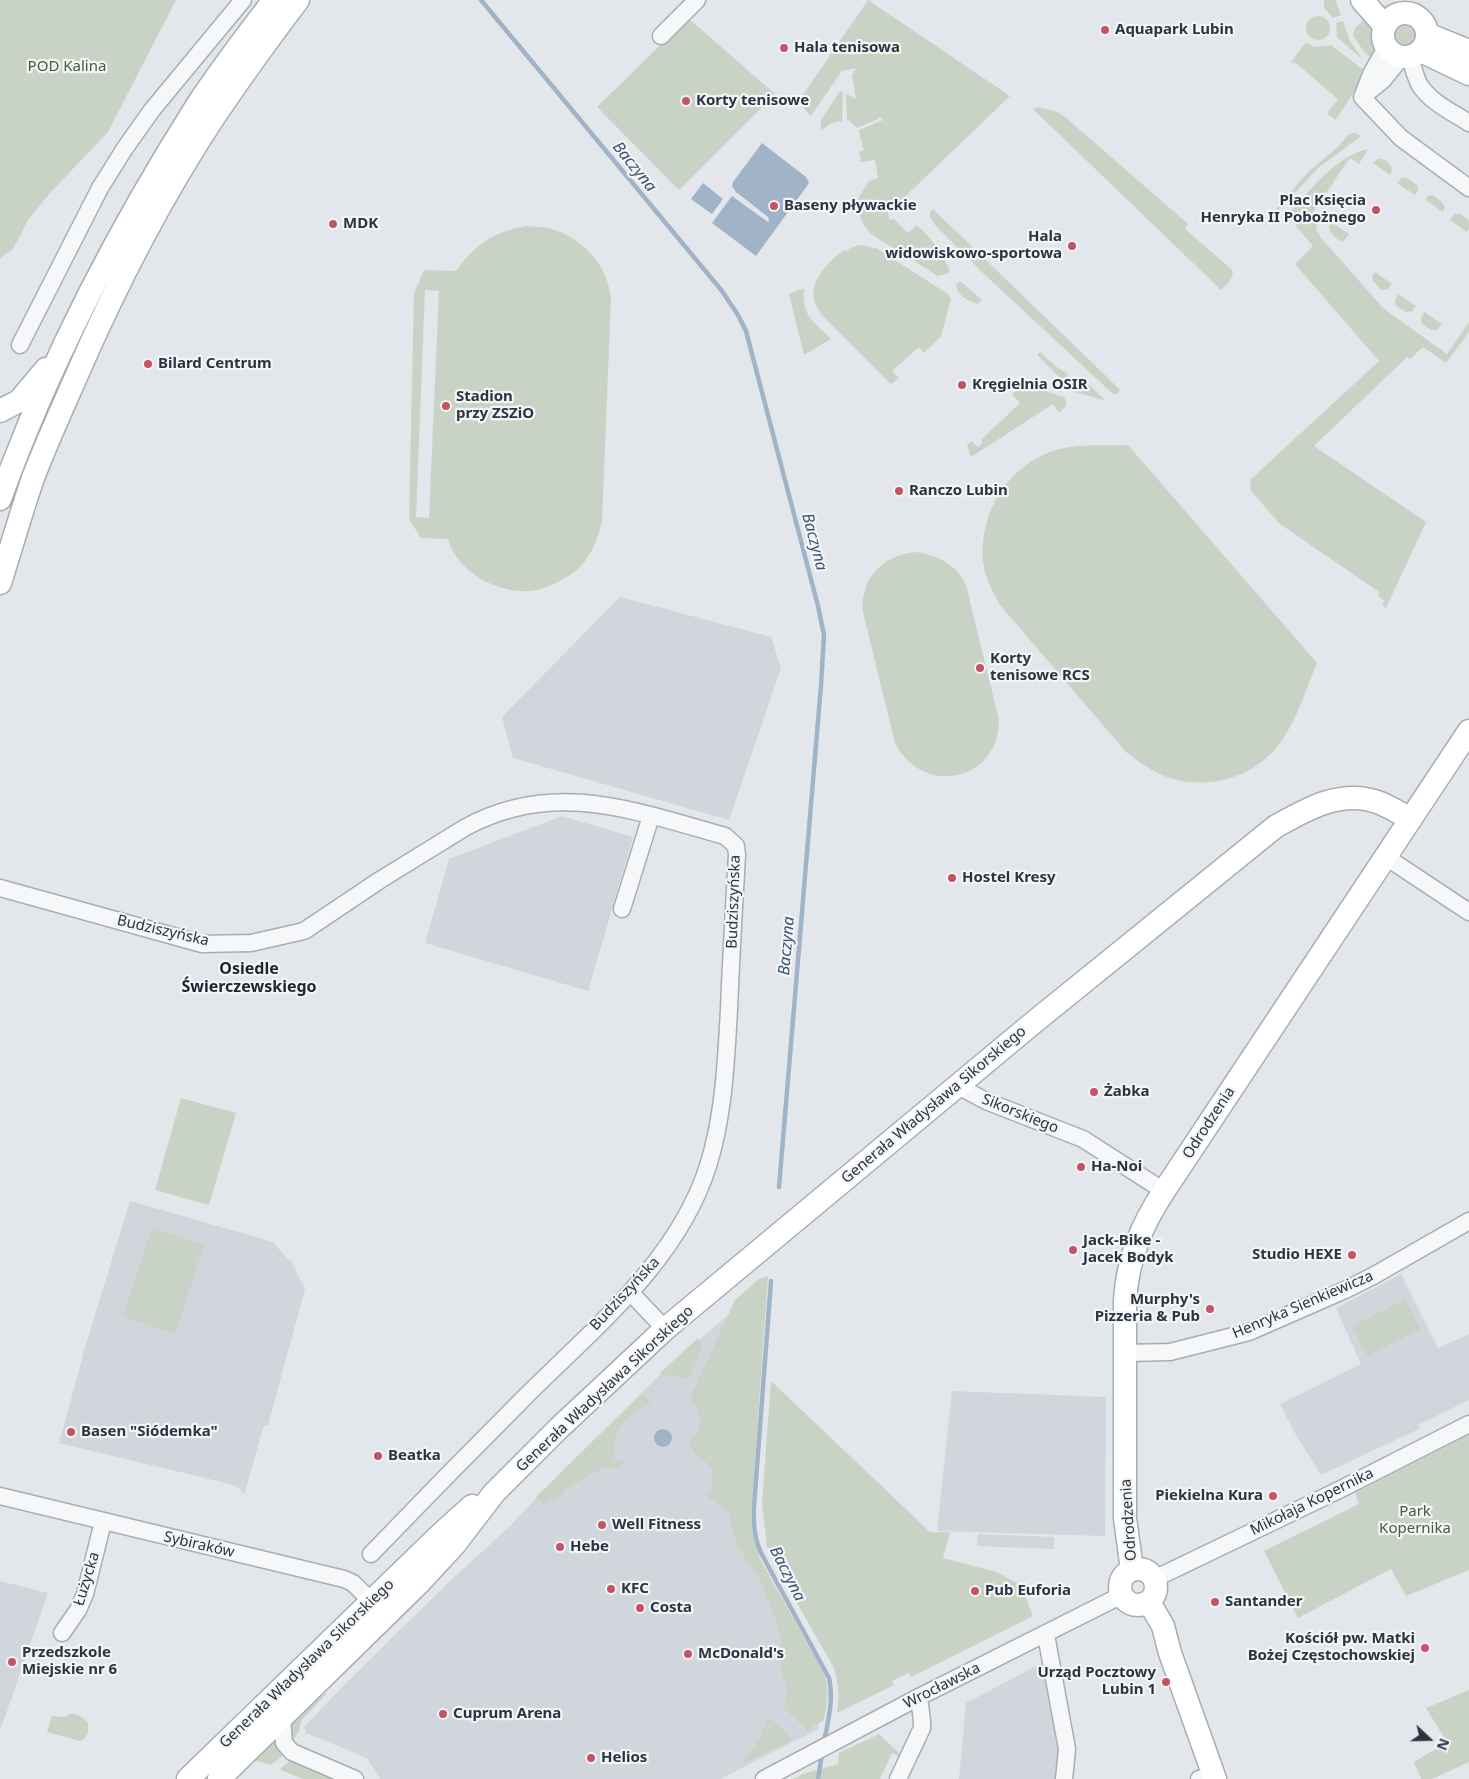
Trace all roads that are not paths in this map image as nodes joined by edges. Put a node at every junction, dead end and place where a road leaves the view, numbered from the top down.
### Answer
1 (243, 0) edge
2 (274, 0) edge
3 (298, 0) edge
4 (697, 0) edge
5 (1362, 0) edge
6 (1389, 13) edge
7 (661, 36) dead end
8 (1409, 50) junction
9 (1469, 51) edge
10 (1469, 74) edge
11 (1469, 123) edge
12 (1469, 188) edge
13 (67, 340) junction
14 (20, 345) dead end
15 (0, 411) edge
16 (6, 464) edge
17 (33, 479) junction
18 (0, 499) edge
19 (0, 583) edge
20 (1469, 731) edge
21 (651, 816) junction
22 (1410, 819) junction
23 (1386, 857) junction
24 (0, 888) edge
25 (622, 909) dead end
26 (1469, 912) edge
27 (958, 1086) junction
28 (1164, 1191) junction
29 (1469, 1221) edge
30 (630, 1293) junction
31 (665, 1329) junction
32 (1125, 1354) junction
33 (1469, 1424) edge
34 (0, 1496) edge
35 (104, 1522) junction
36 (371, 1554) dead end
37 (1132, 1570) junction
38 (1154, 1579) junction
39 (1122, 1596) junction
40 (1149, 1602) junction
41 (379, 1609) junction
42 (62, 1633) dead end
43 (1046, 1635) junction
44 (918, 1697) junction
45 (282, 1717) junction
46 (1209, 1777) edge
47 (188, 1779) edge
48 (219, 1779) edge
49 (355, 1779) edge
50 (764, 1779) edge
51 (898, 1779) edge
52 (1064, 1779) edge

1 - 14 street
2 - 13 street
3 - 17 street
4 - 7 street
5 - 6 street
6 - 8 street
6 - 8 street
8 - 9 street
8 - 10 street
8 - 11 street
8 - 12 street
13 - 15 street
13 - 16 street
16 - 17 street
16 - 18 street
17 - 19 street
20 - 22 street, Odrodzenia
21 - 24 street, Budziszyńska
21 - 25 street
21 - 30 street, Budziszyńska
22 - 23 street, Odrodzenia
22 - 27 street, Generała Władysława Sikorskiego
23 - 26 street
23 - 28 street, Odrodzenia
27 - 28 street, Sikorskiego
27 - 31 street, Generała Władysława Sikorskiego
28 - 32 street, Odrodzenia
29 - 32 street, Henryka Sienkiewicza
30 - 31 street
30 - 36 street, Budziszyńska
31 - 41 street, Generała Władysława Sikorskiego
32 - 37 street, Odrodzenia
33 - 38 street, Mikołaja Kopernika
34 - 35 street, Sybiraków
35 - 41 street, Sybiraków
35 - 42 street, Łużycka
37 - 38 street
37 - 39 street
38 - 40 street
39 - 40 street
39 - 43 street, Wrocławska
40 - 46 street
41 - 45 street, Generała Władysława Sikorskiego
41 - 47 street, Generała Władysława Sikorskiego
43 - 44 street, Wrocławska
43 - 52 street
44 - 50 street, Wrocławska
44 - 51 street
45 - 48 street, Generała Władysława Sikorskiego
45 - 49 street

